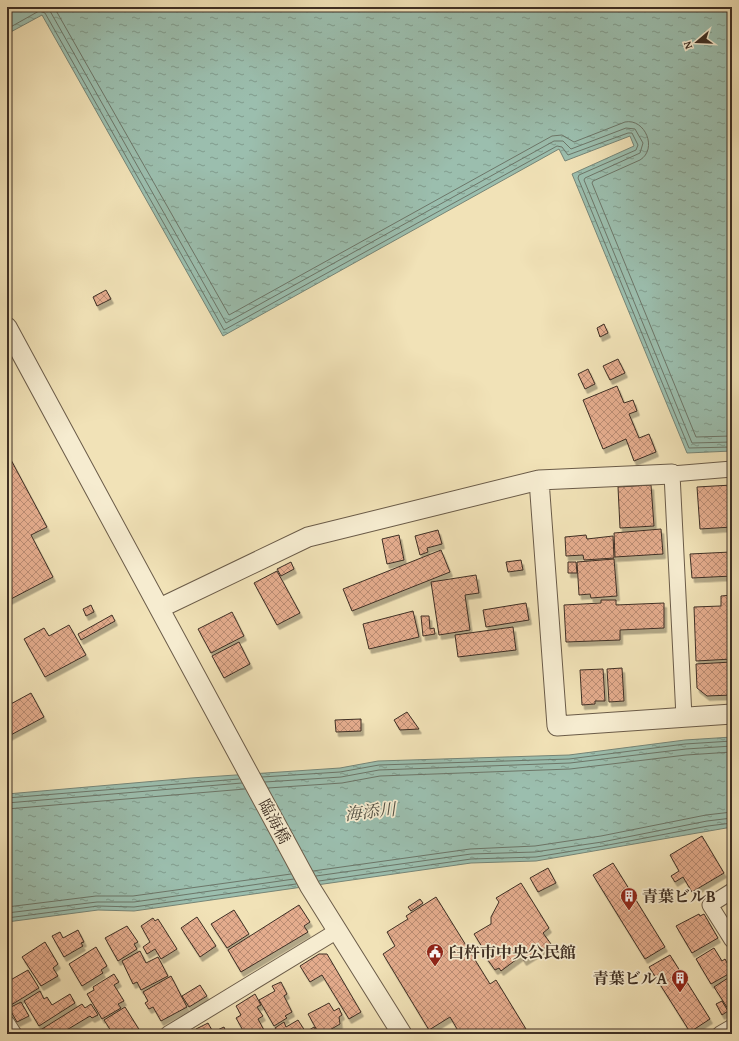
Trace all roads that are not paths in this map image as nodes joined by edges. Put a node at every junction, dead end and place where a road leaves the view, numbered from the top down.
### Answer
1 (7, 327) edge
2 (12, 350) edge
3 (732, 469) edge
4 (672, 474) junction
5 (539, 480) junction
6 (160, 608) junction
7 (732, 714) edge
8 (684, 717) junction
9 (732, 890) edge
10 (337, 930) junction
11 (732, 940) edge
12 (7, 1023) edge
13 (732, 1027) edge
14 (14, 1034) edge
15 (168, 1034) edge
16 (402, 1034) edge
17 (720, 1034) edge

1 - 2 street, 臨海橋
2 - 6 street, 臨海橋
3 - 4 street
4 - 5 street
4 - 8 street
5 - 6 street
5 - 8 street
6 - 10 street, 臨海橋
7 - 8 street
9 - 11 street
10 - 15 street
10 - 16 street, 臨海橋
12 - 14 street
13 - 17 street

